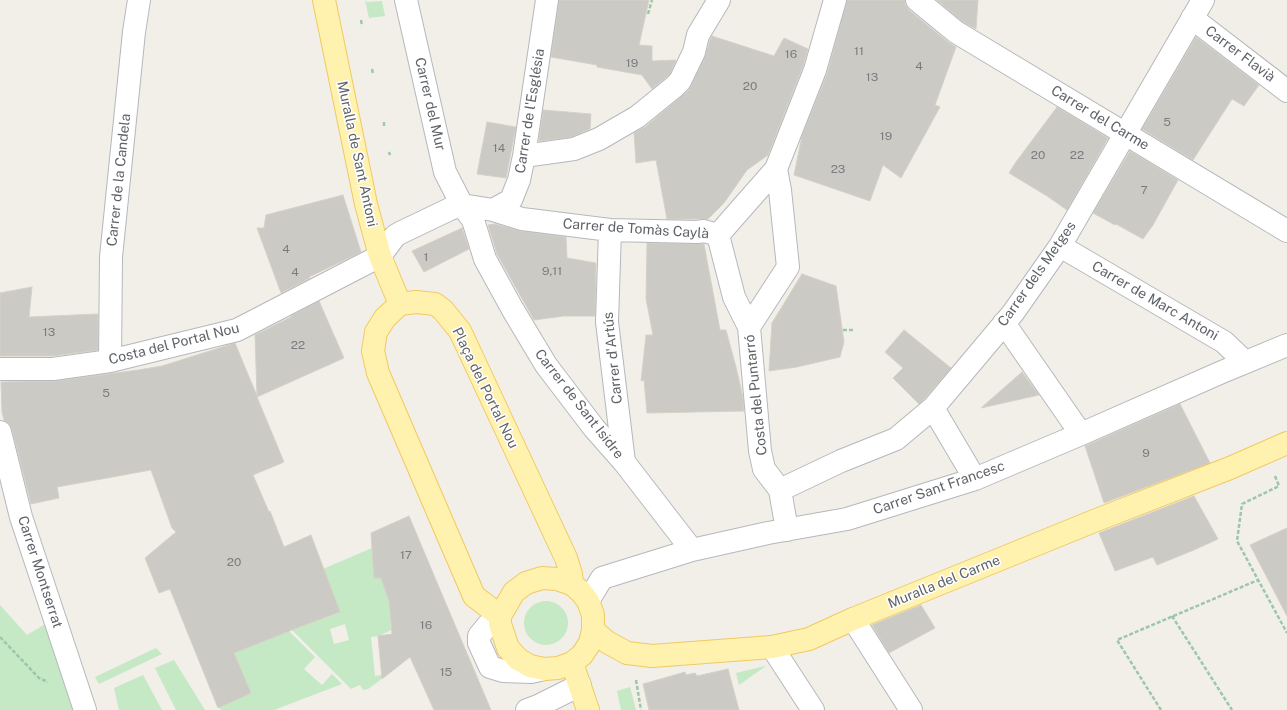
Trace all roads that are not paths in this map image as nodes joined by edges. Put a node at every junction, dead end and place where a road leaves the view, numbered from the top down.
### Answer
1 (139, 0) edge
2 (324, 0) edge
3 (406, 0) edge
4 (547, 0) edge
5 (719, 0) edge
6 (835, 0) edge
7 (917, 0) edge
8 (1198, 9) edge
9 (1287, 91) edge
10 (1126, 133) junction
11 (524, 156) junction
12 (776, 169) junction
13 (462, 206) junction
14 (493, 210) junction
15 (610, 230) junction
16 (1287, 231) edge
17 (718, 235) junction
18 (1060, 246) junction
19 (380, 256) junction
20 (400, 304) junction
21 (1004, 323) junction
22 (749, 327) junction
23 (1287, 345) edge
24 (110, 361) junction
25 (1245, 362) junction
26 (0, 369) edge
27 (933, 408) junction
28 (0, 432) edge
29 (1081, 434) junction
30 (1287, 443) edge
31 (624, 462) junction
32 (975, 479) junction
33 (780, 490) junction
34 (787, 530) junction
35 (692, 550) junction
36 (572, 584) junction
37 (474, 596) junction
38 (588, 601) junction
39 (500, 616) junction
40 (857, 625) junction
41 (593, 630) junction
42 (479, 636) junction
43 (772, 647) junction
44 (572, 663) junction
45 (544, 669) junction
46 (580, 685) junction
47 (85, 710) edge
48 (527, 710) edge
49 (588, 710) edge
50 (813, 710) edge
51 (911, 710) edge

1 - 24 street, Carrer de la Candela
2 - 19 main road, Muralla de Sant Antoni
3 - 13 street, Carrer del Mur
4 - 11 street, Carrer de l'Església
5 - 11 street
6 - 12 street
7 - 10 street, Carrer del Carme
8 - 9 street, Carrer Flavià
8 - 10 street, Carrer dels Metges
10 - 16 street, Carrer del Carme
10 - 18 street, Carrer dels Metges
11 - 14 street, Carrer de l'Església
12 - 17 street
12 - 22 street
13 - 14 street, Carrer de Tomàs Caylà
13 - 19 street, Carrer de Tomàs Caylà
13 - 31 street, Carrer de Sant Isidre
14 - 15 street, Carrer de Tomàs Caylà
15 - 17 street, Carrer de Tomàs Caylà
15 - 31 street, Carrer d'Artús
17 - 22 street
18 - 21 street, Carrer dels Metges
18 - 25 street, Carrer de Marc Antoni
19 - 20 main road, Muralla de Sant Antoni
19 - 24 street, Costa del Portal Nou
20 - 36 main road, Plaça del Portal Nou
20 - 37 main road
21 - 27 street, Carrer dels Metges
21 - 29 street
22 - 33 street, Costa del Puntarró
23 - 25 street, Carrer Sant Francesc
24 - 26 street, Costa del Portal Nou
25 - 29 street, Carrer Sant Francesc
27 - 32 street
27 - 33 street, Carrer dels Metges
28 - 47 street, Carrer Montserrat
29 - 32 street, Carrer Sant Francesc
30 - 40 main road, Muralla del Carme
31 - 35 street, Carrer de Sant Isidre
32 - 34 street, Carrer Sant Francesc
33 - 34 street, Costa del Puntarró
34 - 35 street, Carrer Sant Francesc
35 - 38 street, Carrer Sant Francesc
36 - 38 main road
36 - 39 main road
37 - 39 main road
37 - 42 street
38 - 41 main road
39 - 42 street
39 - 45 main road
40 - 43 main road, Muralla del Carme
40 - 51 street
41 - 43 main road, Muralla del Carme
41 - 44 main road
42 - 45 street
43 - 50 street
44 - 45 main road
44 - 46 main road
46 - 48 street
46 - 49 main road

